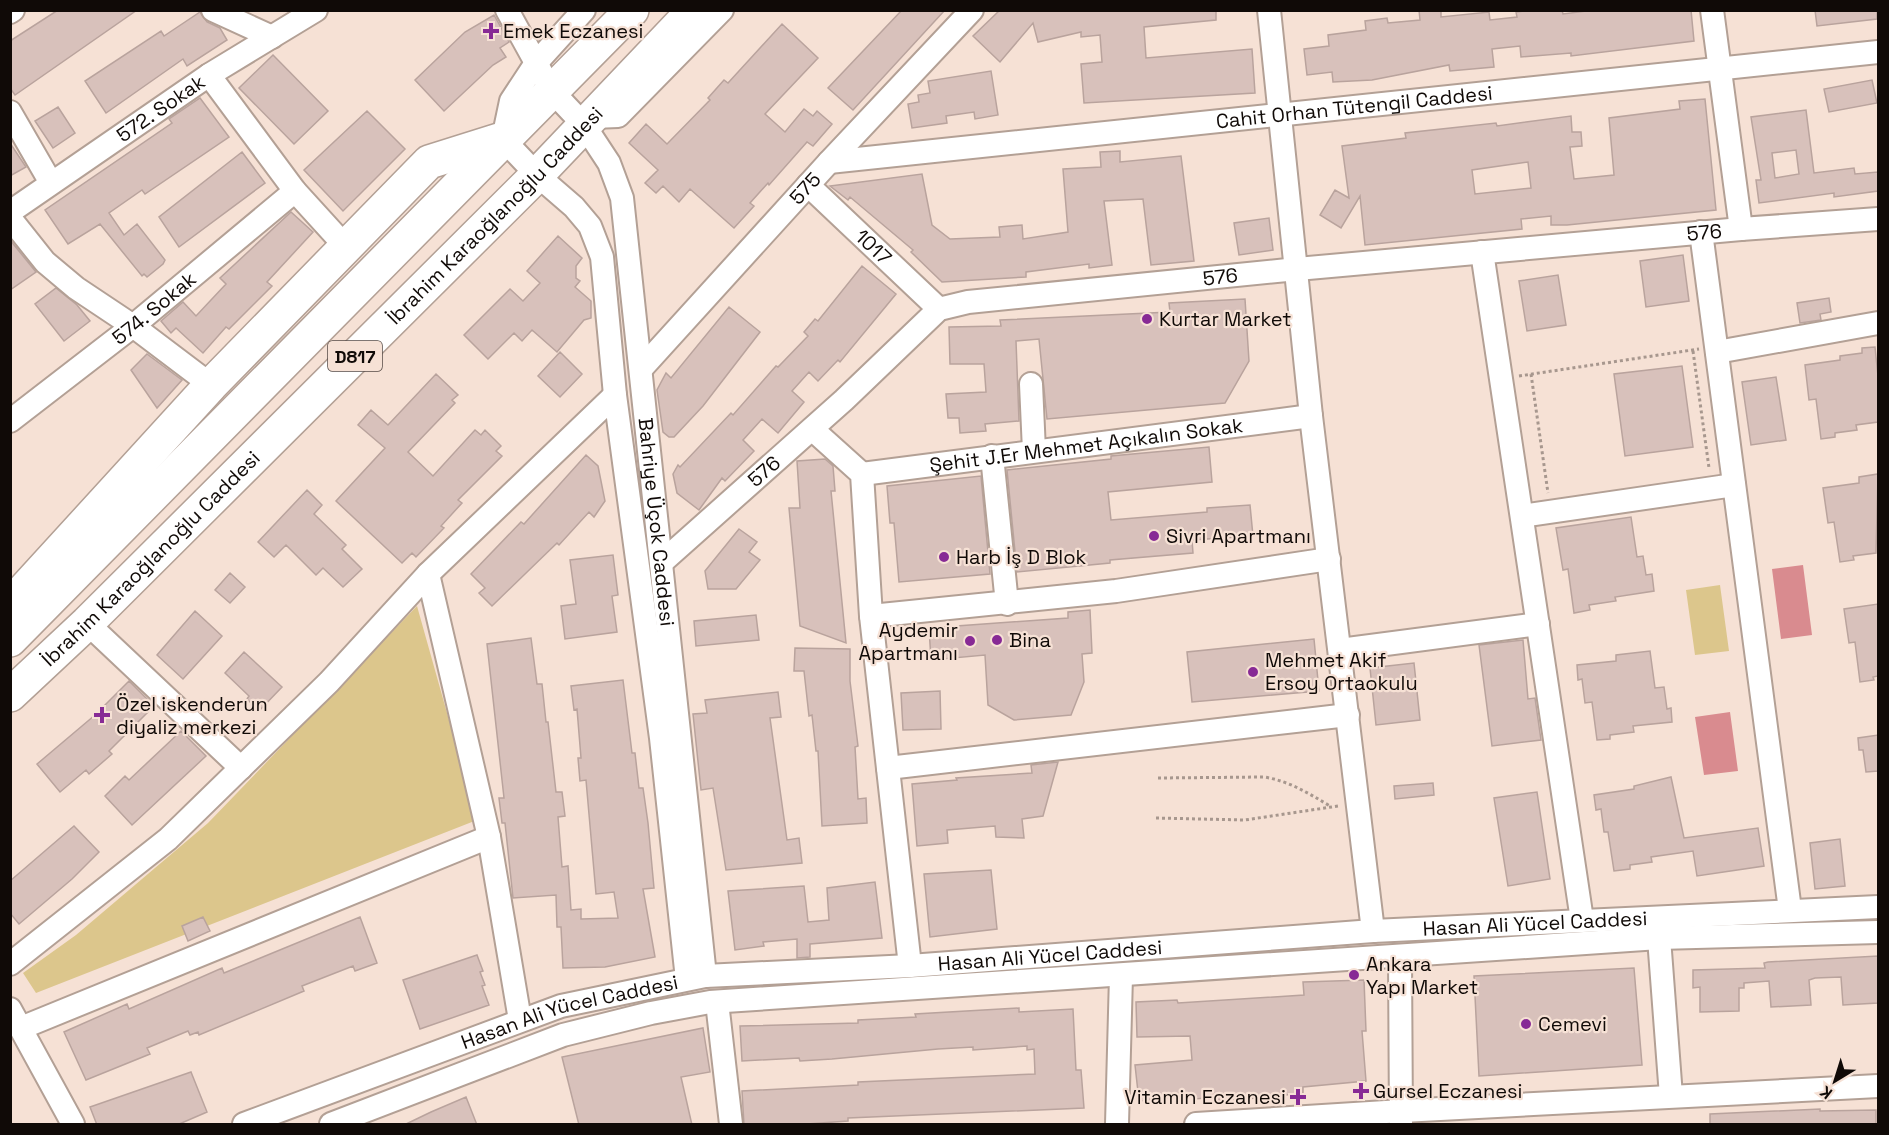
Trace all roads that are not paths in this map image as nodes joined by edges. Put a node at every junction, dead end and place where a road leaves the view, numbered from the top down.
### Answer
1 (213, 10) edge
2 (316, 10) edge
3 (507, 10) edge
4 (584, 10) edge
5 (632, 10) edge
6 (694, 10) edge
7 (722, 10) edge
8 (972, 10) edge
9 (1269, 10) edge
10 (1712, 10) edge
11 (272, 37) junction
12 (1878, 52) edge
13 (1721, 67) junction
14 (210, 75) junction
15 (544, 76) junction
16 (10, 112) edge
17 (1281, 116) junction
18 (588, 121) junction
19 (503, 139) junction
20 (829, 162) junction
21 (537, 175) junction
22 (51, 183) junction
23 (808, 185) junction
24 (295, 191) junction
25 (10, 212) edge
26 (10, 218) edge
27 (1878, 219) edge
28 (1742, 229) junction
29 (1701, 232) junction
30 (346, 247) junction
31 (1482, 252) junction
32 (1297, 269) junction
33 (939, 309) junction
34 (1878, 323) edge
35 (132, 326) junction
36 (1716, 349) junction
37 (641, 369) junction
38 (1030, 384) dead end
39 (211, 385) junction
40 (615, 395) junction
41 (1311, 416) junction
42 (10, 421) edge
43 (812, 429) junction
44 (1034, 451) junction
45 (992, 456) junction
46 (862, 474) junction
47 (1734, 484) junction
48 (1522, 516) junction
49 (1329, 559) junction
50 (661, 563) junction
51 (428, 573) junction
52 (10, 604) edge
53 (1007, 604) junction
54 (871, 616) junction
55 (87, 623) junction
56 (1538, 624) junction
57 (10, 640) edge
58 (1340, 650) junction
59 (10, 695) edge
60 (1347, 715) junction
61 (241, 768) junction
62 (888, 768) junction
63 (489, 837) junction
64 (1878, 907) edge
65 (1790, 910) junction
66 (1582, 920) junction
67 (1373, 931) junction
68 (1878, 932) edge
69 (1659, 938) junction
70 (1400, 957) junction
71 (10, 964) edge
72 (910, 966) junction
73 (1121, 976) junction
74 (696, 978) junction
75 (717, 1002) junction
76 (16, 1019) edge
77 (519, 1020) junction
78 (1878, 1086) edge
79 (1671, 1096) junction
80 (1402, 1118) edge
81 (1235, 1124) edge
82 (73, 1125) edge
83 (244, 1125) edge
84 (332, 1125) edge
85 (731, 1125) edge
86 (1117, 1125) edge
87 (1196, 1125) edge

1 - 11 street
2 - 11 street, 572. Sokak
3 - 15 street, Bahriye Üçok Caddesi
4 - 15 street
5 - 15 highway, İbrahim Karaoğlanoğlu Caddesi / D817
6 - 18 highway, İbrahim Karaoğlanoğlu Caddesi / D817
7 - 18 street
8 - 20 street, 575
9 - 17 street
10 - 13 street
11 - 14 street, 572. Sokak
12 - 13 street, Cahit Orhan Tütengil Caddesi
13 - 17 street, Cahit Orhan Tütengil Caddesi
13 - 28 street
14 - 22 street, 572. Sokak
14 - 24 street
15 - 18 street, Bahriye Üçok Caddesi
15 - 19 highway, İbrahim Karaoğlanoğlu Caddesi / D817
16 - 22 street
17 - 20 street, Cahit Orhan Tütengil Caddesi
17 - 32 street
18 - 21 highway, İbrahim Karaoğlanoğlu Caddesi / D817
18 - 37 street, Bahriye Üçok Caddesi
19 - 21 street, Bahriye Üçok Caddesi
19 - 30 highway
19 - 57 highway, İbrahim Karaoğlanoğlu Caddesi / D817
20 - 23 street, 575
21 - 40 street, Bahriye Üçok Caddesi
21 - 55 highway, İbrahim Karaoğlanoğlu Caddesi / D817
22 - 25 street, 572. Sokak
23 - 33 street, 1017
23 - 37 street, 575
24 - 30 street
24 - 35 street, 574. Sokak
26 - 35 street
27 - 28 street, 576
28 - 29 street, 576
29 - 31 street, 576
29 - 36 street
30 - 39 highway
31 - 32 street, 576
31 - 48 street
32 - 33 street, 576
32 - 41 street
33 - 43 street, 576
34 - 36 street
35 - 39 street
35 - 42 street, 574. Sokak
36 - 47 street
37 - 50 street, Bahriye Üçok Caddesi
38 - 44 street
39 - 52 highway
40 - 51 street
40 - 74 street, Bahriye Üçok Caddesi
41 - 44 street, Şehit J.Er Mehmet Açıkalın Sokak
41 - 49 street
43 - 46 street
43 - 50 street, 576
44 - 45 street, Şehit J.Er Mehmet Açıkalın Sokak
45 - 46 street, Şehit J.Er Mehmet Açıkalın Sokak
45 - 53 street
46 - 54 street
47 - 48 street
47 - 65 street
48 - 56 street
49 - 53 street
49 - 58 street
50 - 74 street, Bahriye Üçok Caddesi
51 - 61 street
51 - 63 street
53 - 54 street
54 - 62 street
55 - 59 highway, İbrahim Karaoğlanoğlu Caddesi / D817
55 - 61 street
56 - 58 street
56 - 66 street
58 - 60 street
60 - 62 street
60 - 67 street
61 - 71 street
62 - 72 street
63 - 76 street
63 - 77 street
64 - 65 street, Hasan Ali Yücel Caddesi
65 - 66 street, Hasan Ali Yücel Caddesi
66 - 67 street, Hasan Ali Yücel Caddesi
67 - 72 street, Hasan Ali Yücel Caddesi
68 - 69 street
69 - 70 street
69 - 79 street
70 - 73 street
70 - 80 street
72 - 74 street, Hasan Ali Yücel Caddesi
73 - 75 street
73 - 86 street
74 - 77 street, Hasan Ali Yücel Caddesi
75 - 84 street
75 - 85 street
76 - 82 street
77 - 83 street, Hasan Ali Yücel Caddesi
78 - 79 street
79 - 80 street
80 - 81 street
81 - 87 street

